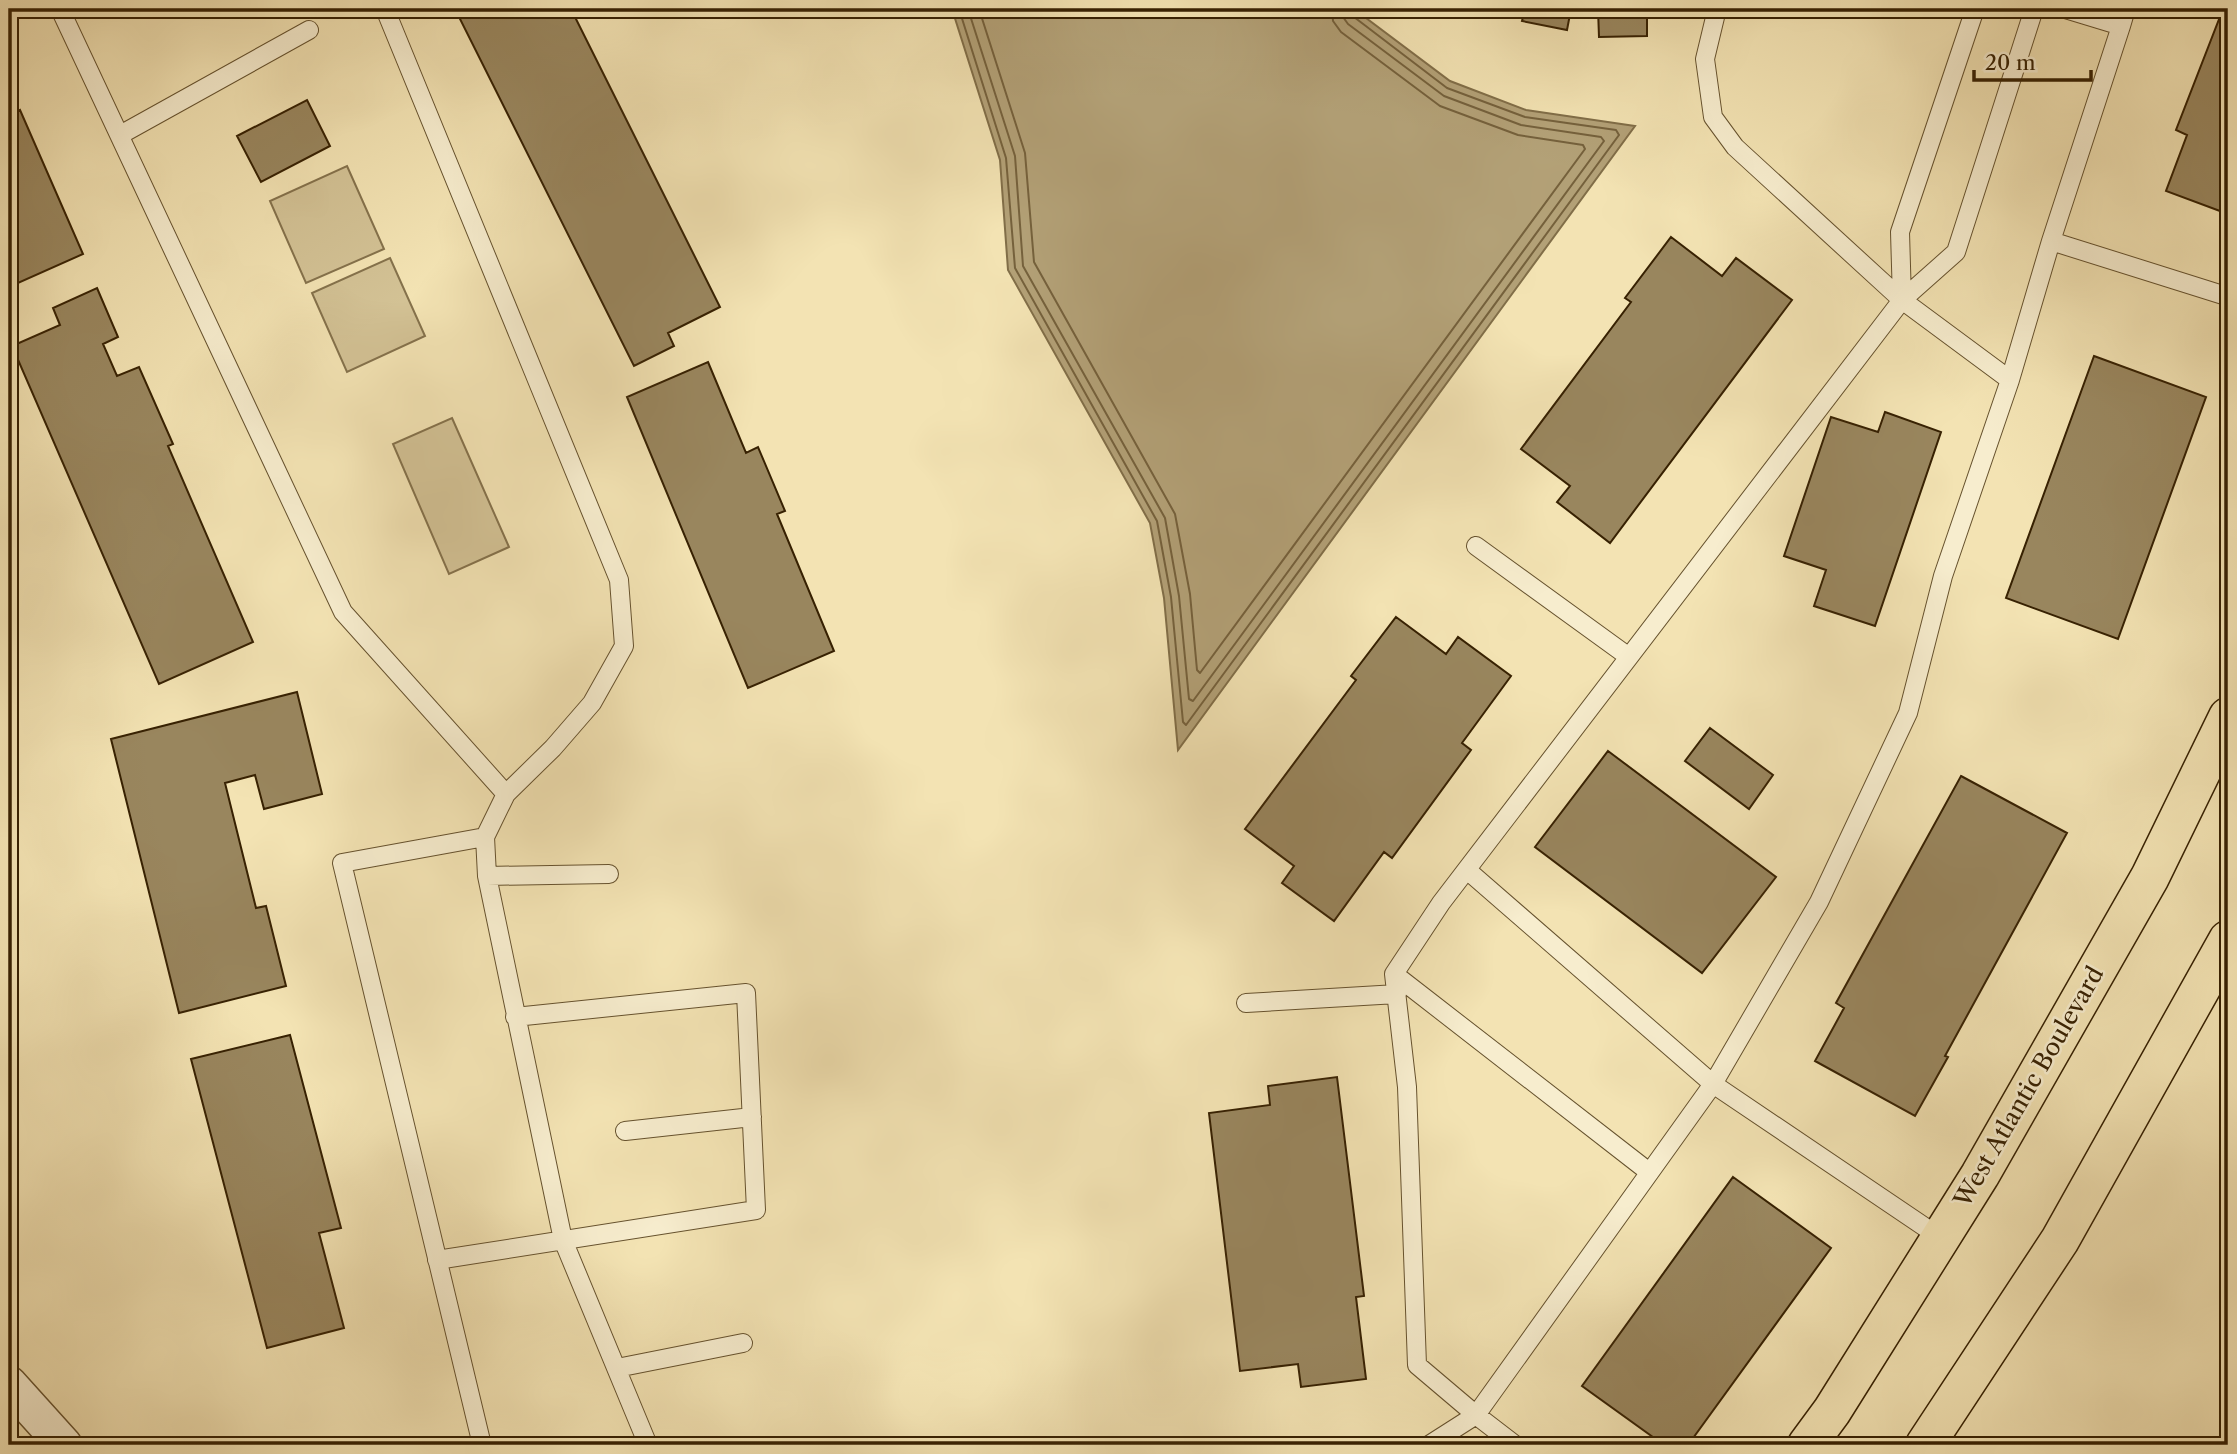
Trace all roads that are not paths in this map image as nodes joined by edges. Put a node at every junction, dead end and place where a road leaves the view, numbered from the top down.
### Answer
1 (60, 9) edge
2 (385, 9) edge
3 (1717, 9) edge
4 (1975, 9) edge
5 (2034, 9) edge
6 (2065, 9) edge
7 (2124, 17) edge
8 (309, 30) dead end
9 (120, 135) junction
10 (2051, 241) junction
11 (2226, 296) dead end
12 (1902, 300) junction
13 (2010, 380) junction
14 (1476, 546) dead end
15 (1629, 657) junction
16 (2228, 717) edge
17 (506, 794) junction
18 (485, 837) junction
19 (1467, 870) junction
20 (609, 874) dead end
21 (487, 876) junction
22 (2228, 940) edge
23 (1394, 974) junction
24 (1397, 994) junction
25 (1246, 1003) dead end
26 (515, 1017) junction
27 (1713, 1084) junction
28 (752, 1117) junction
29 (625, 1131) dead end
30 (1649, 1172) junction
31 (1941, 1238) junction
32 (563, 1240) junction
33 (438, 1260) junction
34 (743, 1343) dead end
35 (617, 1368) junction
36 (9, 1384) edge
37 (1476, 1415) junction
38 (64, 1445) edge
39 (482, 1445) edge
40 (648, 1445) edge
41 (1429, 1445) edge
42 (1515, 1445) edge
43 (1807, 1445) edge
44 (1925, 1445) edge

1 - 9 lane
2 - 17 lane
3 - 12 lane
4 - 12 lane
5 - 12 lane
6 - 7 lane
7 - 10 lane
8 - 9 lane
9 - 17 lane
10 - 11 lane
10 - 13 lane
12 - 13 lane
12 - 15 lane
13 - 27 lane
14 - 15 lane
15 - 19 lane
16 - 31 main road, West Atlantic Boulevard
17 - 18 lane
18 - 21 lane
18 - 33 lane
19 - 23 lane
19 - 27 lane
20 - 21 lane
21 - 26 lane
22 - 44 main road
23 - 24 lane
23 - 30 lane
24 - 25 lane
24 - 37 lane
26 - 28 lane
26 - 32 lane
27 - 30 lane
27 - 31 lane
28 - 29 lane
28 - 32 lane
30 - 37 lane
31 - 43 main road, West Atlantic Boulevard
32 - 33 lane
32 - 35 lane
33 - 39 lane
34 - 35 lane
35 - 40 lane
36 - 38 street
37 - 41 lane
37 - 42 lane

